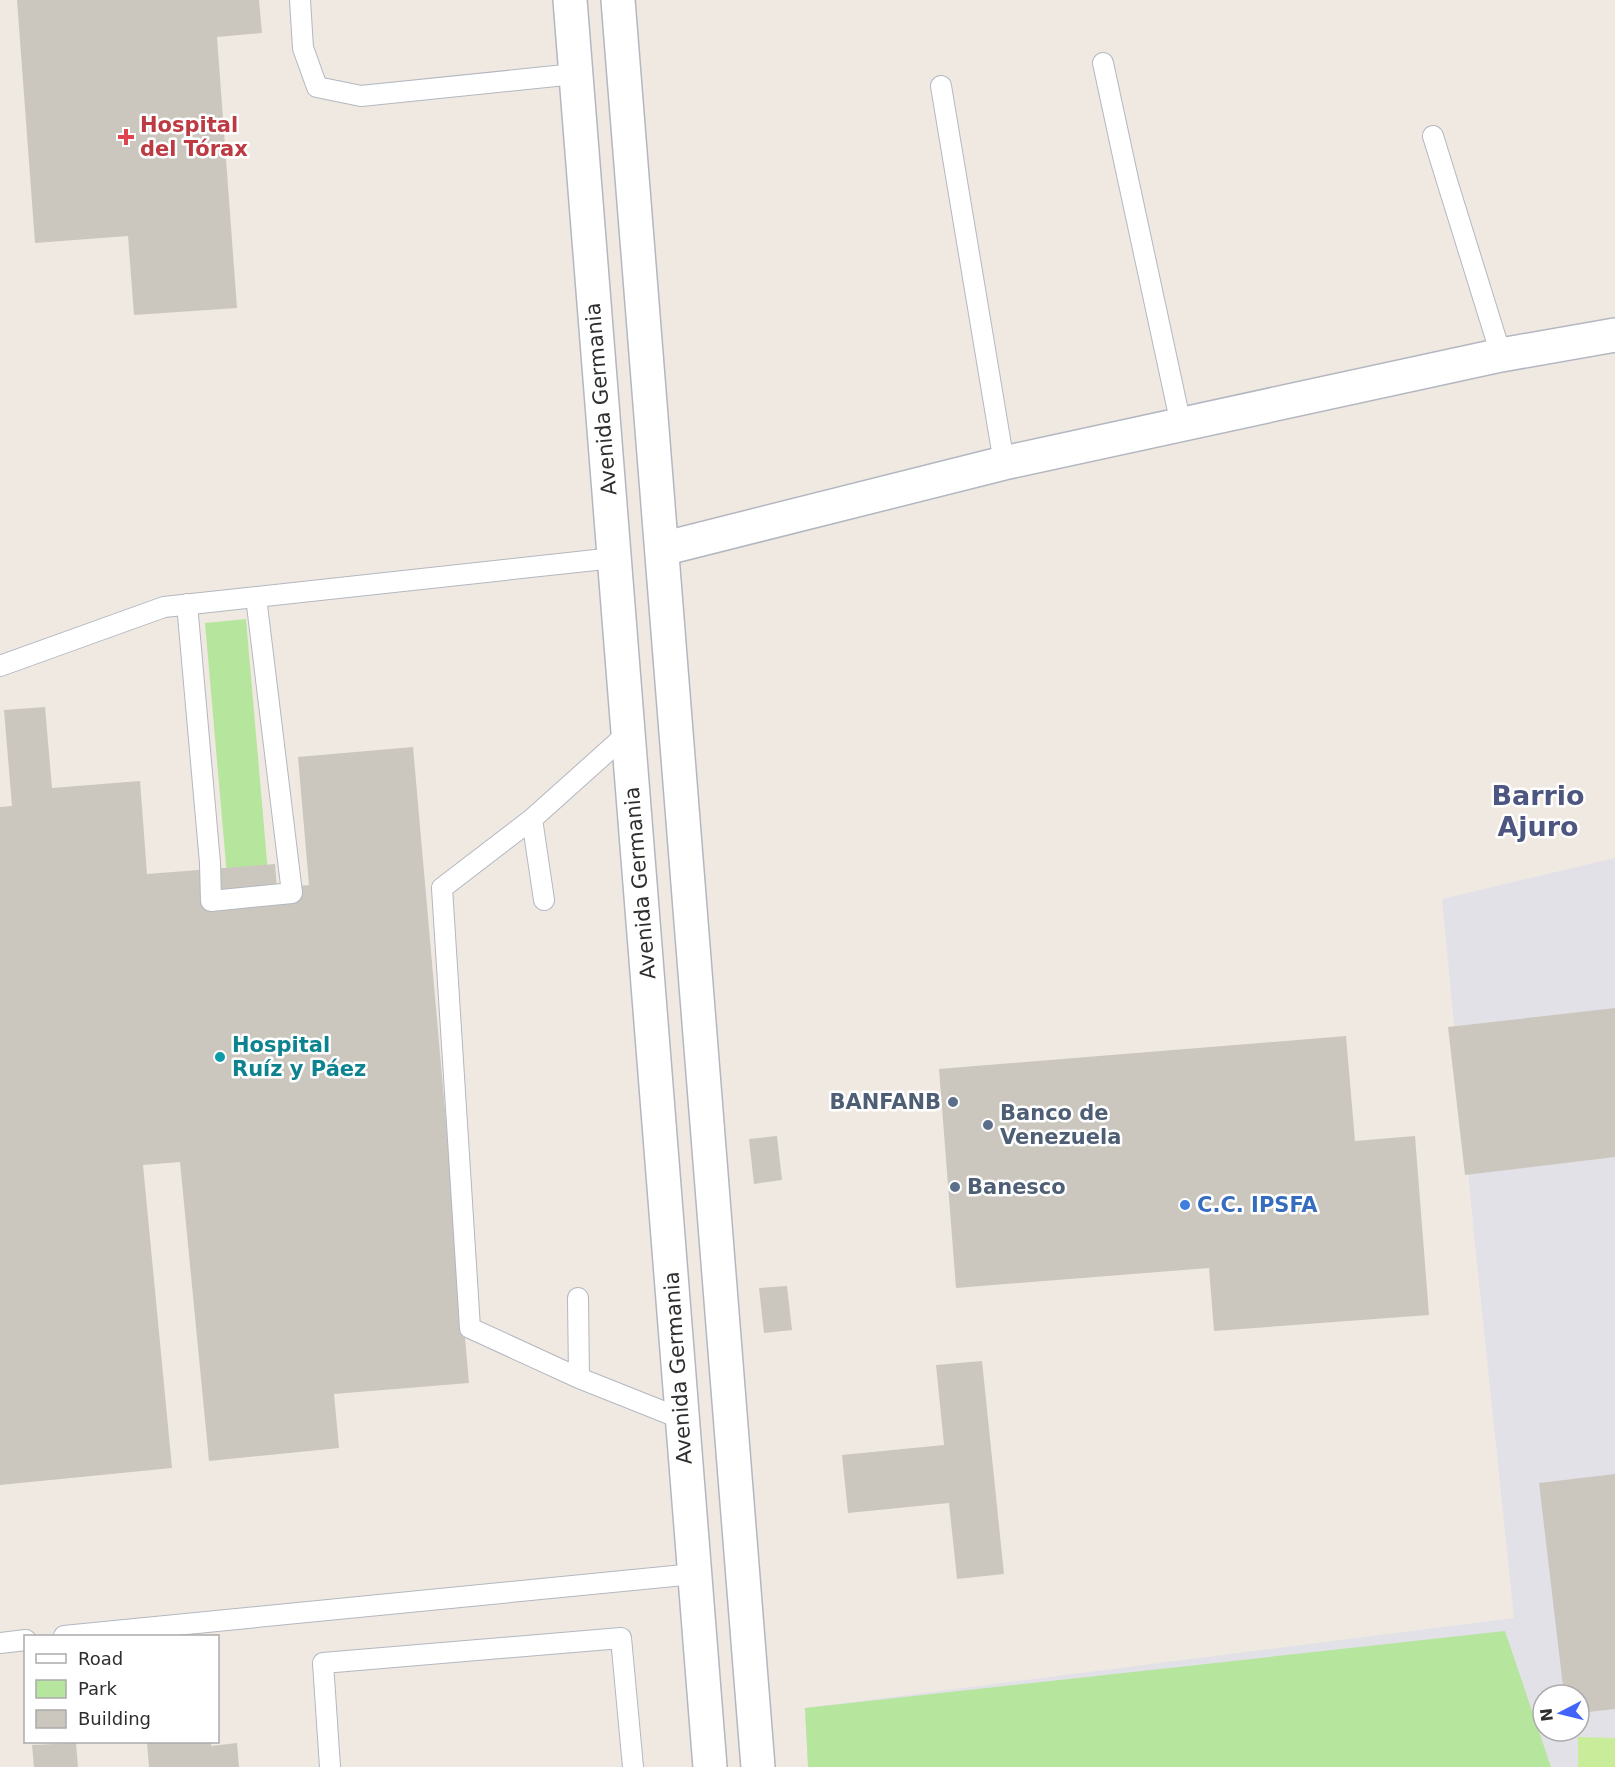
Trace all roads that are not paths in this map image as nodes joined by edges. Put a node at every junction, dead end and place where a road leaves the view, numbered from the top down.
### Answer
1 (300, 0) edge
2 (570, 0) edge
3 (618, 0) edge
4 (1103, 63) dead end
5 (575, 74) junction
6 (941, 86) dead end
7 (1433, 136) dead end
8 (1615, 335) edge
9 (1502, 355) junction
10 (1181, 424) junction
11 (1004, 463) junction
12 (662, 549) junction
13 (614, 558) junction
14 (256, 597) junction
15 (187, 604) junction
16 (0, 666) edge
17 (628, 733) junction
18 (532, 819) junction
19 (544, 900) dead end
20 (579, 1298) dead end
21 (579, 1378) junction
22 (682, 1419) junction
23 (694, 1574) junction
24 (74, 1635) edge
25 (24, 1640) edge
26 (0, 1643) edge
27 (330, 1767) edge
28 (633, 1767) edge
29 (710, 1767) edge
30 (758, 1767) edge

1 - 5 lane
2 - 5 street, Avenida Germania
3 - 12 street
4 - 10 lane
5 - 13 street, Avenida Germania
6 - 11 lane
7 - 9 lane
8 - 9 street
9 - 10 street
10 - 11 street
11 - 12 street
12 - 30 street
13 - 14 lane
13 - 17 street, Avenida Germania
14 - 15 lane
14 - 15 lane
15 - 16 lane
17 - 18 lane
17 - 22 street, Avenida Germania
18 - 19 lane
18 - 21 lane
20 - 21 lane
21 - 22 lane
22 - 23 street, Avenida Germania
23 - 24 lane
23 - 29 street, Avenida Germania
25 - 26 lane
27 - 28 lane

